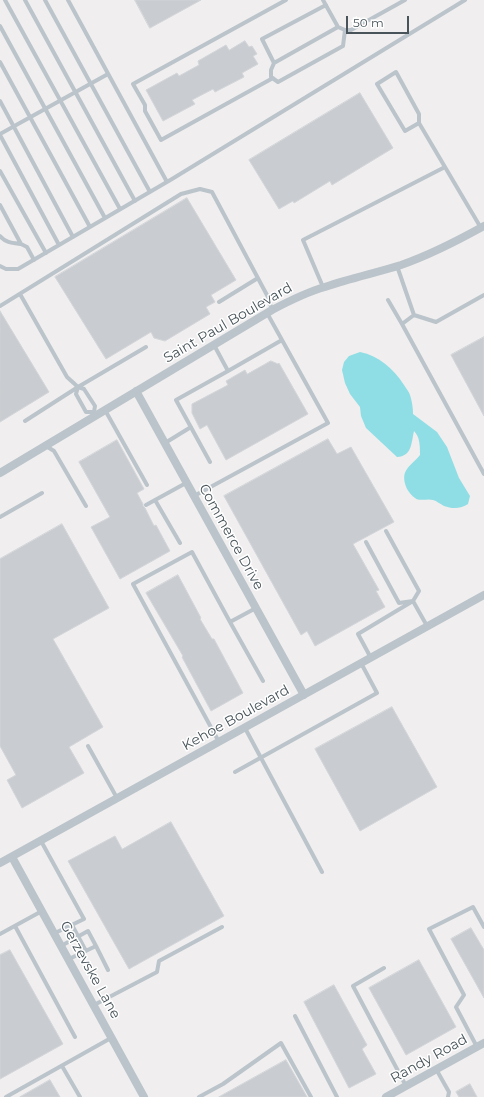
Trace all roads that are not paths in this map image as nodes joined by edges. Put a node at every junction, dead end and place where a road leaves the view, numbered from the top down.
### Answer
1 (5, 0) edge
2 (25, 0) edge
3 (45, 0) edge
4 (68, 0) edge
5 (286, 0) edge
6 (323, 0) edge
7 (405, 0) edge
8 (465, 0) edge
9 (460, 1) edge
10 (326, 5) junction
11 (0, 26) edge
12 (338, 27) junction
13 (345, 30) junction
14 (0, 62) edge
15 (274, 62) junction
16 (108, 74) junction
17 (273, 78) junction
18 (91, 83) junction
19 (75, 92) junction
20 (60, 100) junction
21 (0, 101) edge
22 (46, 108) junction
23 (30, 117) junction
24 (419, 123) junction
25 (13, 126) junction
26 (0, 134) edge
27 (445, 167) junction
28 (0, 171) edge
29 (167, 182) junction
30 (150, 192) junction
31 (135, 201) junction
32 (0, 206) edge
33 (120, 209) junction
34 (105, 218) junction
35 (90, 227) junction
36 (482, 227) edge
37 (0, 236) edge
38 (73, 237) junction
39 (21, 244) junction
40 (59, 245) junction
41 (46, 253) junction
42 (34, 260) junction
43 (0, 266) edge
44 (397, 266) junction
45 (258, 278) junction
46 (323, 287) junction
47 (20, 294) junction
48 (484, 295) edge
49 (388, 300) dead end
50 (219, 302) dead end
51 (0, 306) edge
52 (270, 311) junction
53 (414, 315) junction
54 (402, 324) junction
55 (282, 340) junction
56 (214, 344) junction
57 (146, 347) dead end
58 (228, 371) junction
59 (78, 387) junction
60 (136, 392) junction
61 (104, 410) junction
62 (95, 413) junction
63 (25, 421) dead end
64 (191, 427) junction
65 (164, 443) junction
66 (46, 446) junction
67 (210, 462) dead end
68 (0, 474) edge
69 (484, 474) edge
70 (186, 483) junction
71 (147, 485) dead end
72 (42, 493) dead end
73 (194, 496) junction
74 (155, 500) junction
75 (146, 505) dead end
76 (86, 506) dead end
77 (0, 517) edge
78 (386, 531) dead end
79 (366, 542) dead end
80 (180, 543) dead end
81 (484, 595) edge
82 (413, 600) junction
83 (256, 608) junction
84 (230, 622) junction
85 (427, 626) junction
86 (371, 658) junction
87 (361, 663) junction
88 (263, 681) dead end
89 (304, 694) junction
90 (245, 728) junction
91 (219, 742) junction
92 (88, 746) dead end
93 (261, 758) junction
94 (235, 772) dead end
95 (118, 798) junction
96 (41, 841) junction
97 (12, 857) junction
98 (0, 863) edge
99 (322, 872) dead end
100 (42, 911) junction
101 (72, 925) junction
102 (15, 926) junction
103 (222, 927) dead end
104 (484, 927) edge
105 (55, 933) junction
106 (0, 934) edge
107 (78, 936) junction
108 (61, 946) junction
109 (96, 946) junction
110 (86, 951) junction
111 (69, 960) junction
112 (384, 968) dead end
113 (108, 970) dead end
114 (94, 1006) junction
115 (296, 1016) dead end
116 (75, 1037) dead end
117 (112, 1038) junction
118 (481, 1045) edge
119 (62, 1066) junction
120 (436, 1069) junction
121 (406, 1086) junction
122 (6, 1097) edge
123 (80, 1097) edge
124 (144, 1097) edge
125 (199, 1097) edge
126 (311, 1097) edge
127 (337, 1097) edge
128 (386, 1097) edge
129 (448, 1097) edge

1 - 20 lane
2 - 19 lane
3 - 18 lane
4 - 16 lane
5 - 17 lane
6 - 10 lane
7 - 13 lane
8 - 9 lane
9 - 29 lane
10 - 12 lane
10 - 15 lane
11 - 22 lane
12 - 13 lane
12 - 15 lane
13 - 17 lane
14 - 23 lane
15 - 17 lane
16 - 18 lane
16 - 29 lane
18 - 19 lane
18 - 30 lane
19 - 20 lane
19 - 31 lane
20 - 22 lane
20 - 33 lane
21 - 25 lane
22 - 23 lane
22 - 34 lane
23 - 25 lane
23 - 35 lane
24 - 24 lane
24 - 27 lane
25 - 26 lane
25 - 38 lane
26 - 40 lane
27 - 36 lane
27 - 46 lane
28 - 41 lane
29 - 30 lane
30 - 31 lane
31 - 33 lane
32 - 39 lane
33 - 34 lane
34 - 35 lane
35 - 38 lane
36 - 44 street, Saint Paul Boulevard
37 - 39 lane
38 - 40 lane
39 - 42 lane
40 - 41 lane
41 - 42 lane
42 - 43 lane
44 - 46 street, Saint Paul Boulevard
44 - 53 lane
45 - 47 lane
45 - 50 lane
45 - 52 lane
46 - 52 street, Saint Paul Boulevard
47 - 51 lane
47 - 59 lane
48 - 53 lane
49 - 54 lane
52 - 55 lane
52 - 56 street, Saint Paul Boulevard
53 - 54 lane
54 - 69 lane
55 - 58 lane
55 - 73 lane
56 - 58 lane
56 - 60 street, Saint Paul Boulevard
57 - 59 lane
58 - 64 lane
59 - 62 lane
59 - 62 lane
59 - 63 lane
60 - 61 street, Saint Paul Boulevard
60 - 65 street, Commerce Drive
61 - 62 street, Saint Paul Boulevard
61 - 71 lane
62 - 66 street, Saint Paul Boulevard
64 - 65 lane
64 - 67 lane
65 - 70 street, Commerce Drive
66 - 68 street, Saint Paul Boulevard
66 - 76 lane
70 - 73 street, Commerce Drive
70 - 74 lane
72 - 77 lane
73 - 83 street, Commerce Drive
74 - 75 lane
74 - 80 lane
78 - 82 lane
79 - 82 lane
81 - 85 street, Kehoe Boulevard
82 - 85 lane
82 - 86 lane
83 - 84 lane
83 - 89 street, Commerce Drive
84 - 88 lane
84 - 91 lane
85 - 86 street, Kehoe Boulevard
86 - 87 street, Kehoe Boulevard
87 - 89 street, Kehoe Boulevard
87 - 93 lane
89 - 90 street, Kehoe Boulevard
90 - 91 street, Kehoe Boulevard
90 - 93 lane
91 - 95 street, Kehoe Boulevard
92 - 95 lane
93 - 94 lane
93 - 99 lane
95 - 96 street, Kehoe Boulevard
96 - 97 street, Kehoe Boulevard
96 - 101 lane
97 - 98 street, Kehoe Boulevard
97 - 100 street, Gerzevske Lane
100 - 102 lane
100 - 105 street, Gerzevske Lane
101 - 105 lane
101 - 107 lane
102 - 106 lane
102 - 116 lane
103 - 114 lane
104 - 118 lane
105 - 108 street, Gerzevske Lane
107 - 108 lane
107 - 109 lane
107 - 110 lane
108 - 111 street, Gerzevske Lane
109 - 110 lane
109 - 113 lane
110 - 111 lane
111 - 114 street, Gerzevske Lane
112 - 121 lane
114 - 117 street, Gerzevske Lane
115 - 127 lane
117 - 119 lane
117 - 124 street, Gerzevske Lane
118 - 120 street, Randy Road
119 - 122 lane
119 - 123 lane
120 - 121 street, Randy Road
120 - 129 lane
121 - 128 street, Randy Road
125 - 126 lane

